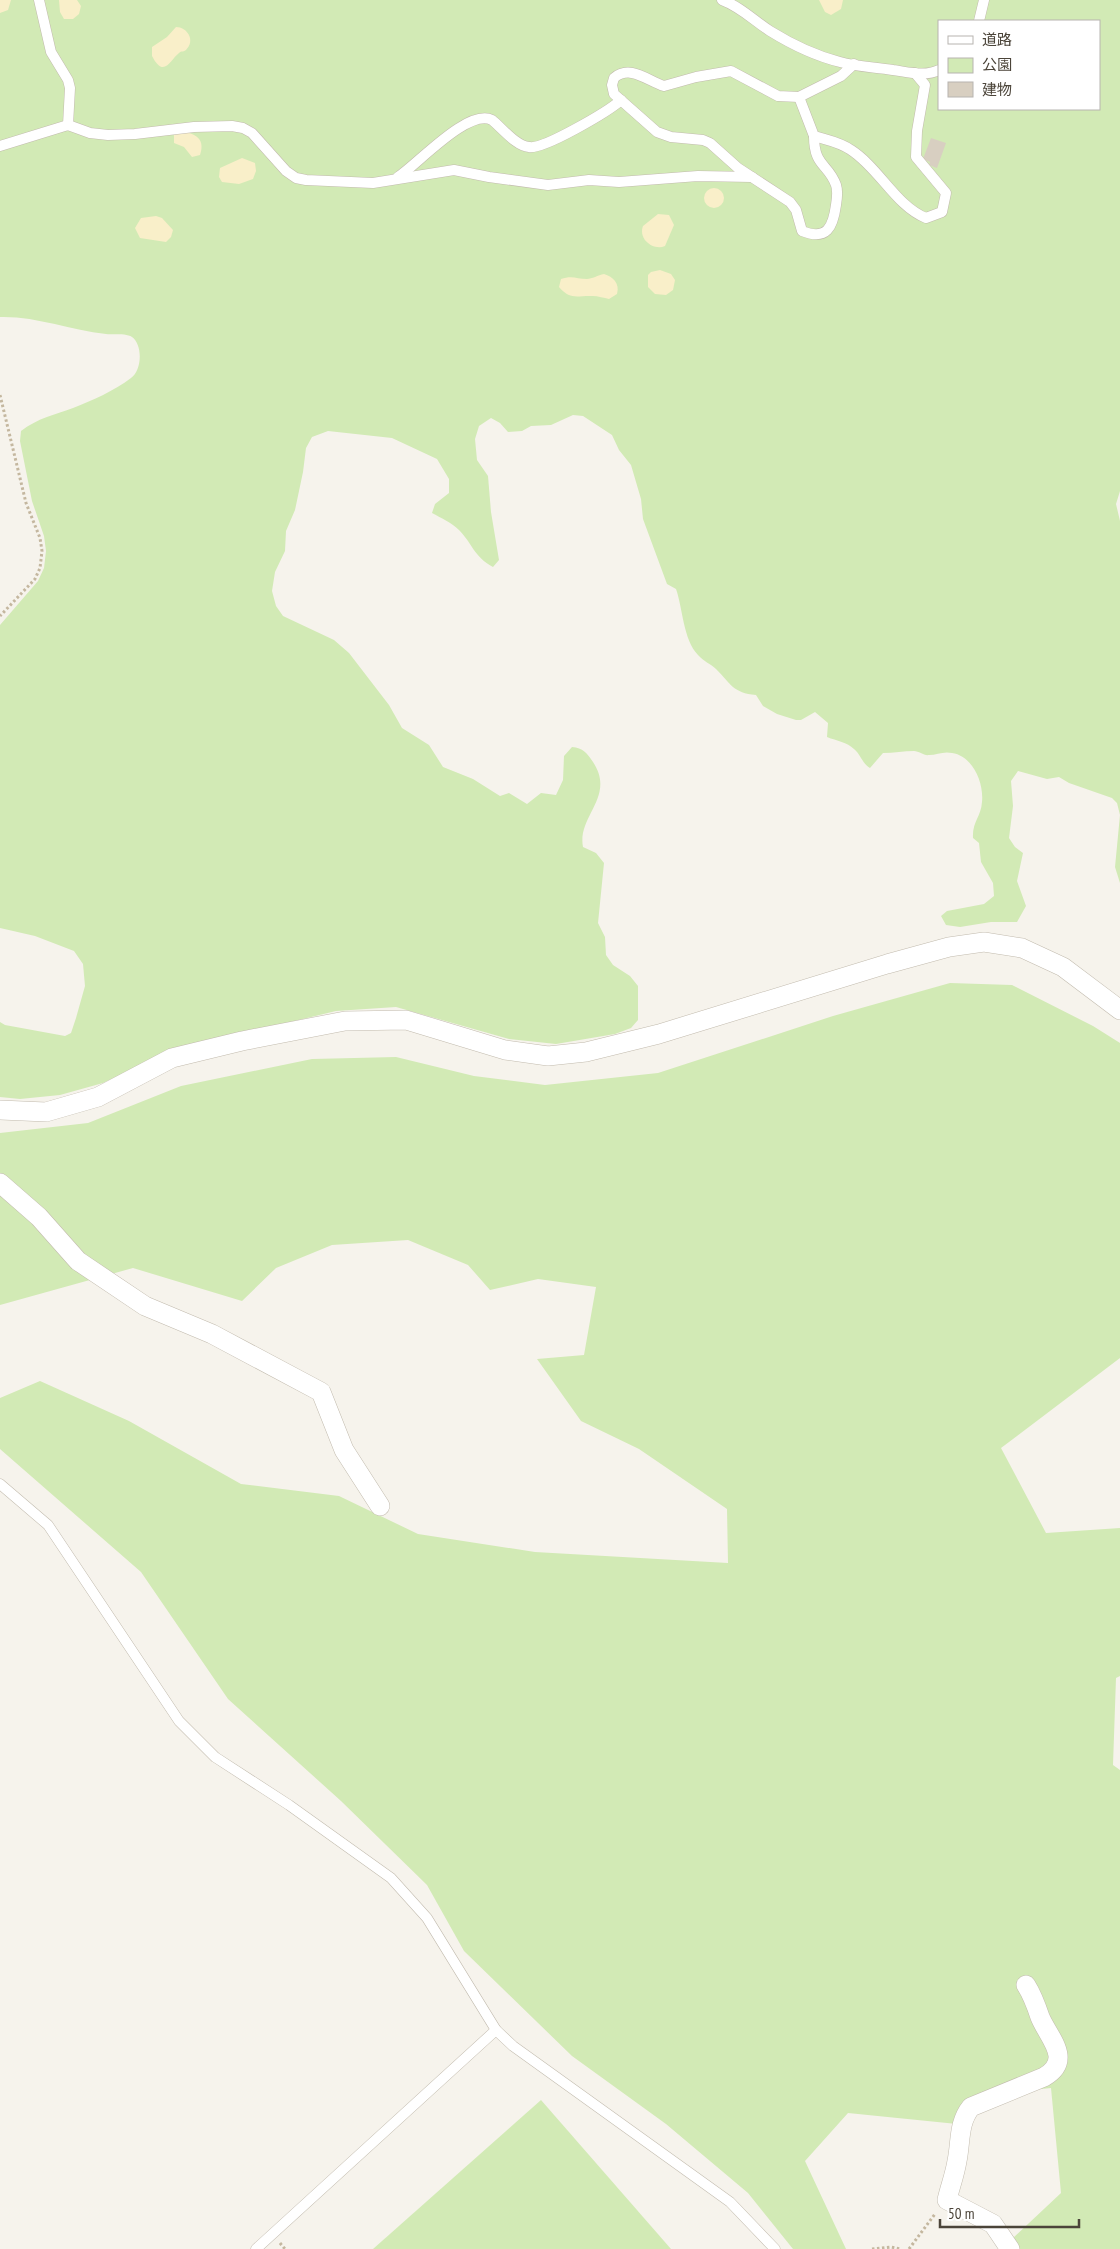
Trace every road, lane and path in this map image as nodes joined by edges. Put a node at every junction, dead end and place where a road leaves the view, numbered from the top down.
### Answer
1 (39, 0) edge
2 (722, 0) edge
3 (984, 0) edge
4 (979, 20) edge
5 (854, 64) junction
6 (938, 71) edge
7 (915, 72) junction
8 (799, 97) junction
9 (621, 100) junction
10 (68, 125) junction
11 (814, 136) junction
12 (0, 146) edge
13 (752, 176) junction
14 (393, 180) junction
15 (0, 395) edge
16 (0, 616) edge
17 (1120, 1010) edge
18 (0, 1110) edge
19 (0, 1183) edge
20 (0, 1484) edge
21 (380, 1506) dead end
22 (1026, 1985) dead end
23 (496, 2030) junction
24 (938, 2212) dead end
25 (256, 2249) edge
26 (775, 2249) edge
27 (872, 2249) edge
28 (901, 2249) edge
29 (909, 2249) edge
30 (1010, 2249) edge

1 - 10 lane
2 - 5 lane
3 - 4 lane
5 - 7 lane
5 - 8 lane
6 - 7 lane
7 - 11 lane
8 - 9 lane
8 - 11 lane
9 - 13 lane
9 - 14 lane
10 - 12 lane
10 - 14 lane
11 - 13 lane
13 - 14 lane
15 - 16 path
17 - 18 street
19 - 21 street
20 - 23 lane
22 - 30 street
23 - 25 lane
23 - 26 lane
24 - 29 path
27 - 28 path

